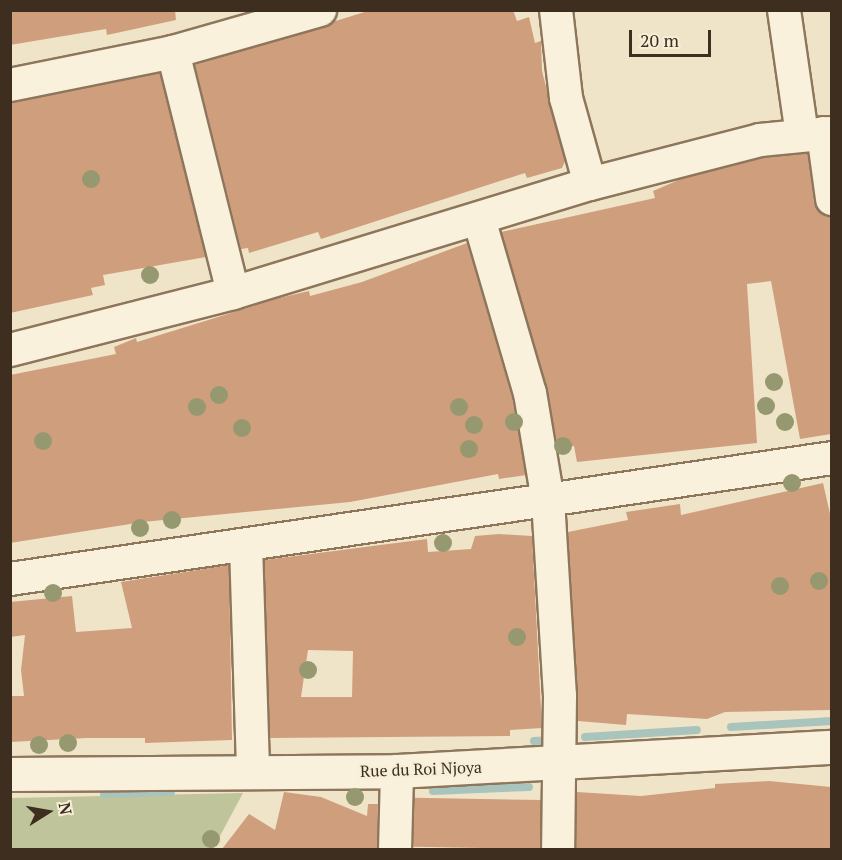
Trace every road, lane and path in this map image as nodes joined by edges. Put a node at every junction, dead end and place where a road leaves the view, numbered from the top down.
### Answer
1 (320, 10) edge
2 (556, 10) edge
3 (784, 10) edge
4 (173, 52) junction
5 (10, 85) edge
6 (819, 133) edge
7 (590, 184) junction
8 (831, 199) edge
9 (479, 219) junction
10 (233, 293) junction
11 (10, 350) edge
12 (831, 458) edge
13 (548, 500) junction
14 (246, 544) junction
15 (10, 579) edge
16 (831, 747) edge
17 (561, 765) junction
18 (397, 771) junction
19 (253, 772) junction
20 (10, 774) edge
21 (395, 849) edge
22 (558, 849) edge

1 - 4 street
2 - 7 street
3 - 6 street
4 - 5 street
4 - 10 street
6 - 7 street
6 - 8 street
7 - 9 street
9 - 10 street
9 - 13 street
10 - 11 street
12 - 13 street
13 - 14 street
13 - 17 street
14 - 15 street
14 - 19 street
16 - 17 main road, Rue du Roi Njoya
17 - 18 main road, Rue du Roi Njoya
17 - 22 street
18 - 19 main road, Rue du Roi Njoya
18 - 21 street
19 - 20 main road, Rue du Roi Njoya

